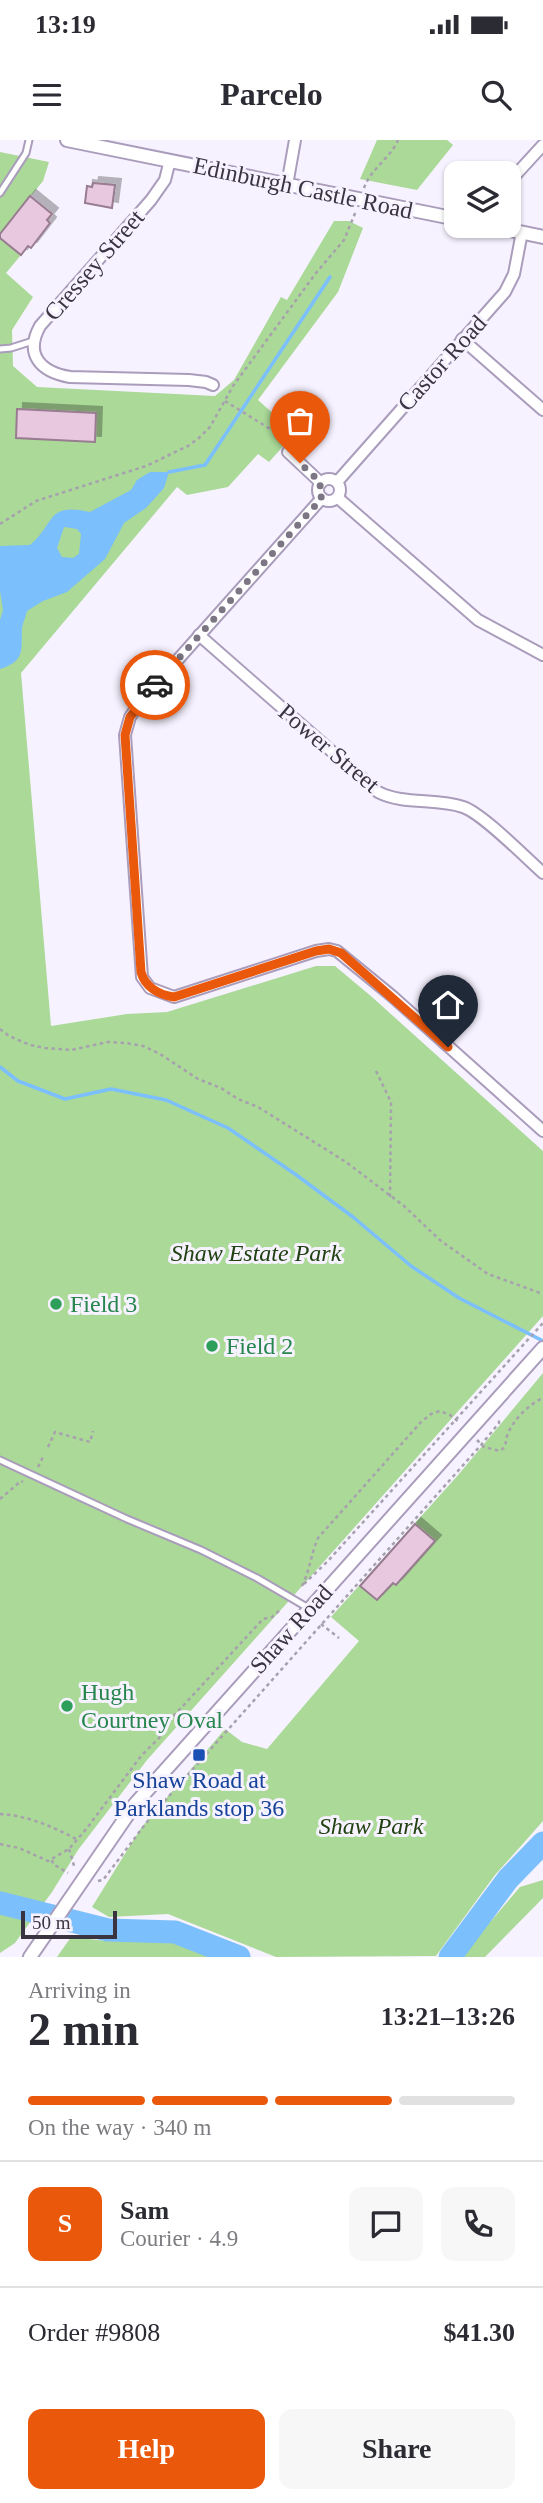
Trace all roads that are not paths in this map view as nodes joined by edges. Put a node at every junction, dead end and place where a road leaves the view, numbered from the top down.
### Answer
1 (29, 140) edge
2 (295, 140) edge
3 (74, 141) edge
4 (543, 145) edge
5 (170, 160) junction
6 (521, 169) edge
7 (287, 185) junction
8 (0, 193) edge
9 (444, 216) edge
10 (522, 232) joint
11 (543, 237) edge
12 (462, 339) junction
13 (33, 341) junction
14 (0, 349) edge
15 (213, 385) dead end
16 (543, 410) edge
17 (288, 452) road end
18 (337, 482) junction
19 (321, 483) junction
20 (322, 498) junction
21 (338, 498) junction
22 (200, 635) junction
23 (543, 655) edge
24 (543, 873) edge
25 (543, 1132) edge
26 (543, 1348) edge
27 (0, 1460) edge
28 (310, 1609) junction
29 (30, 1957) edge

1 - 8 lane
2 - 7 street
3 - 5 street, Edinburgh Castle Road
4 - 6 street
5 - 7 street, Edinburgh Castle Road
5 - 13 street, Cressey Street
7 - 9 street, Edinburgh Castle Road
10 - 11 street
10 - 12 street, Castor Road
12 - 16 street
12 - 18 street, Castor Road
13 - 14 lane
13 - 15 street, Cressey Street
17 - 19 street
18 - 19 street
18 - 21 street
19 - 20 street
20 - 21 street
20 - 22 street
21 - 23 street
22 - 24 street, Power Street
22 - 25 street
26 - 28 street, Shaw Road
27 - 28 lane
28 - 29 street, Shaw Road

